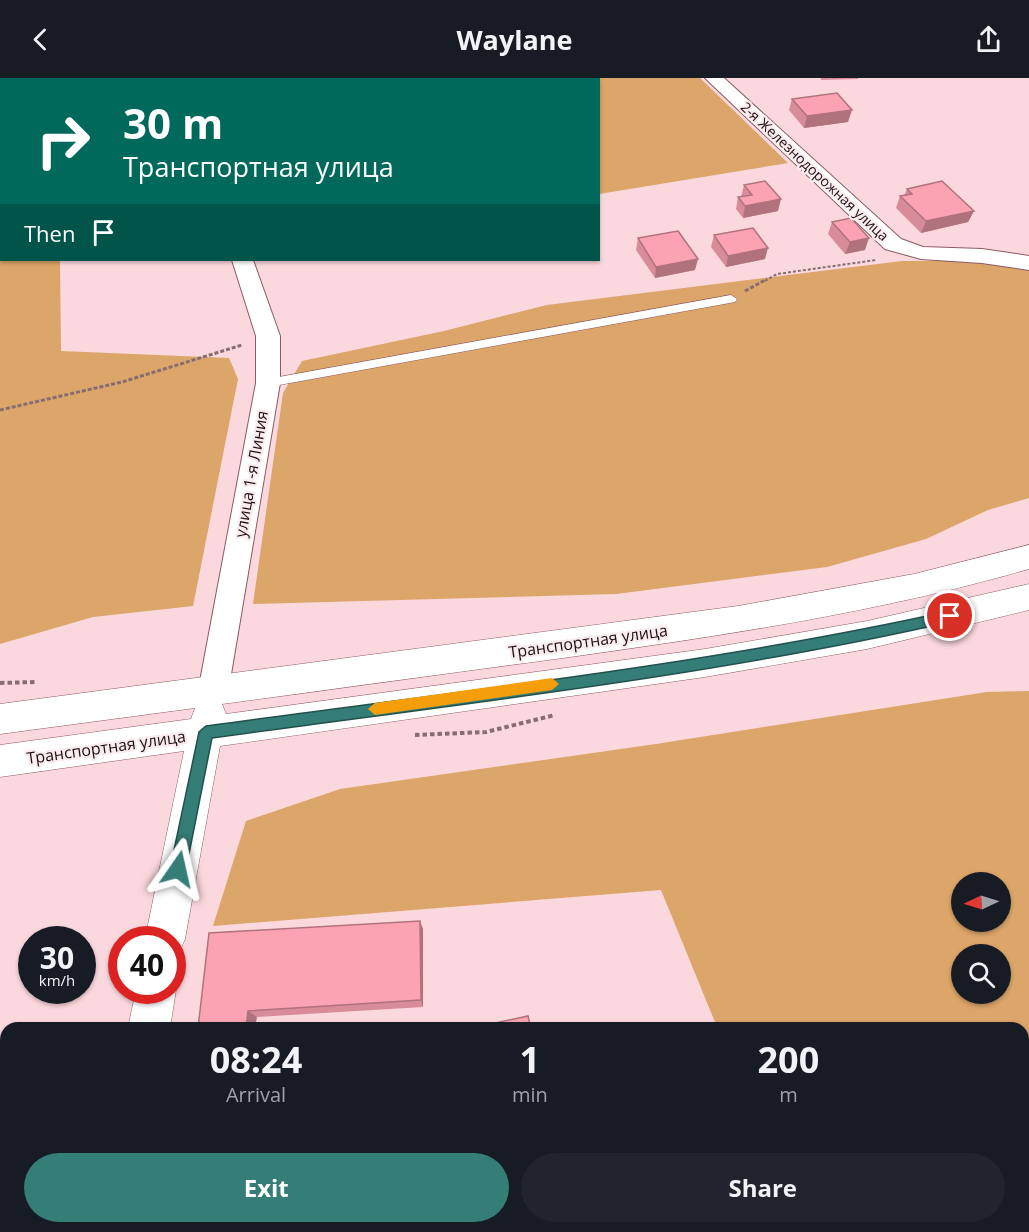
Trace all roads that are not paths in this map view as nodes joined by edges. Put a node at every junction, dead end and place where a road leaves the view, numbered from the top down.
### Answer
1 (714, 78) edge
2 (242, 261) edge
3 (1029, 263) edge
4 (731, 299) road end
5 (268, 383) junction
6 (1029, 557) edge
7 (1029, 597) edge
8 (213, 692) junction
9 (0, 719) edge
10 (206, 732) junction
11 (0, 761) edge
12 (168, 926) edge
13 (153, 1004) edge
14 (150, 1022) edge

1 - 3 street, 2-я Железнодорожная улица
2 - 5 street, улица 1-я Линия
4 - 5 lane
5 - 8 street, улица 1-я Линия
6 - 8 street, Транспортная улица
7 - 10 street, Транспортная улица
8 - 9 street, Транспортная улица
8 - 10 street
10 - 11 street, Транспортная улица
10 - 12 street
13 - 14 street

